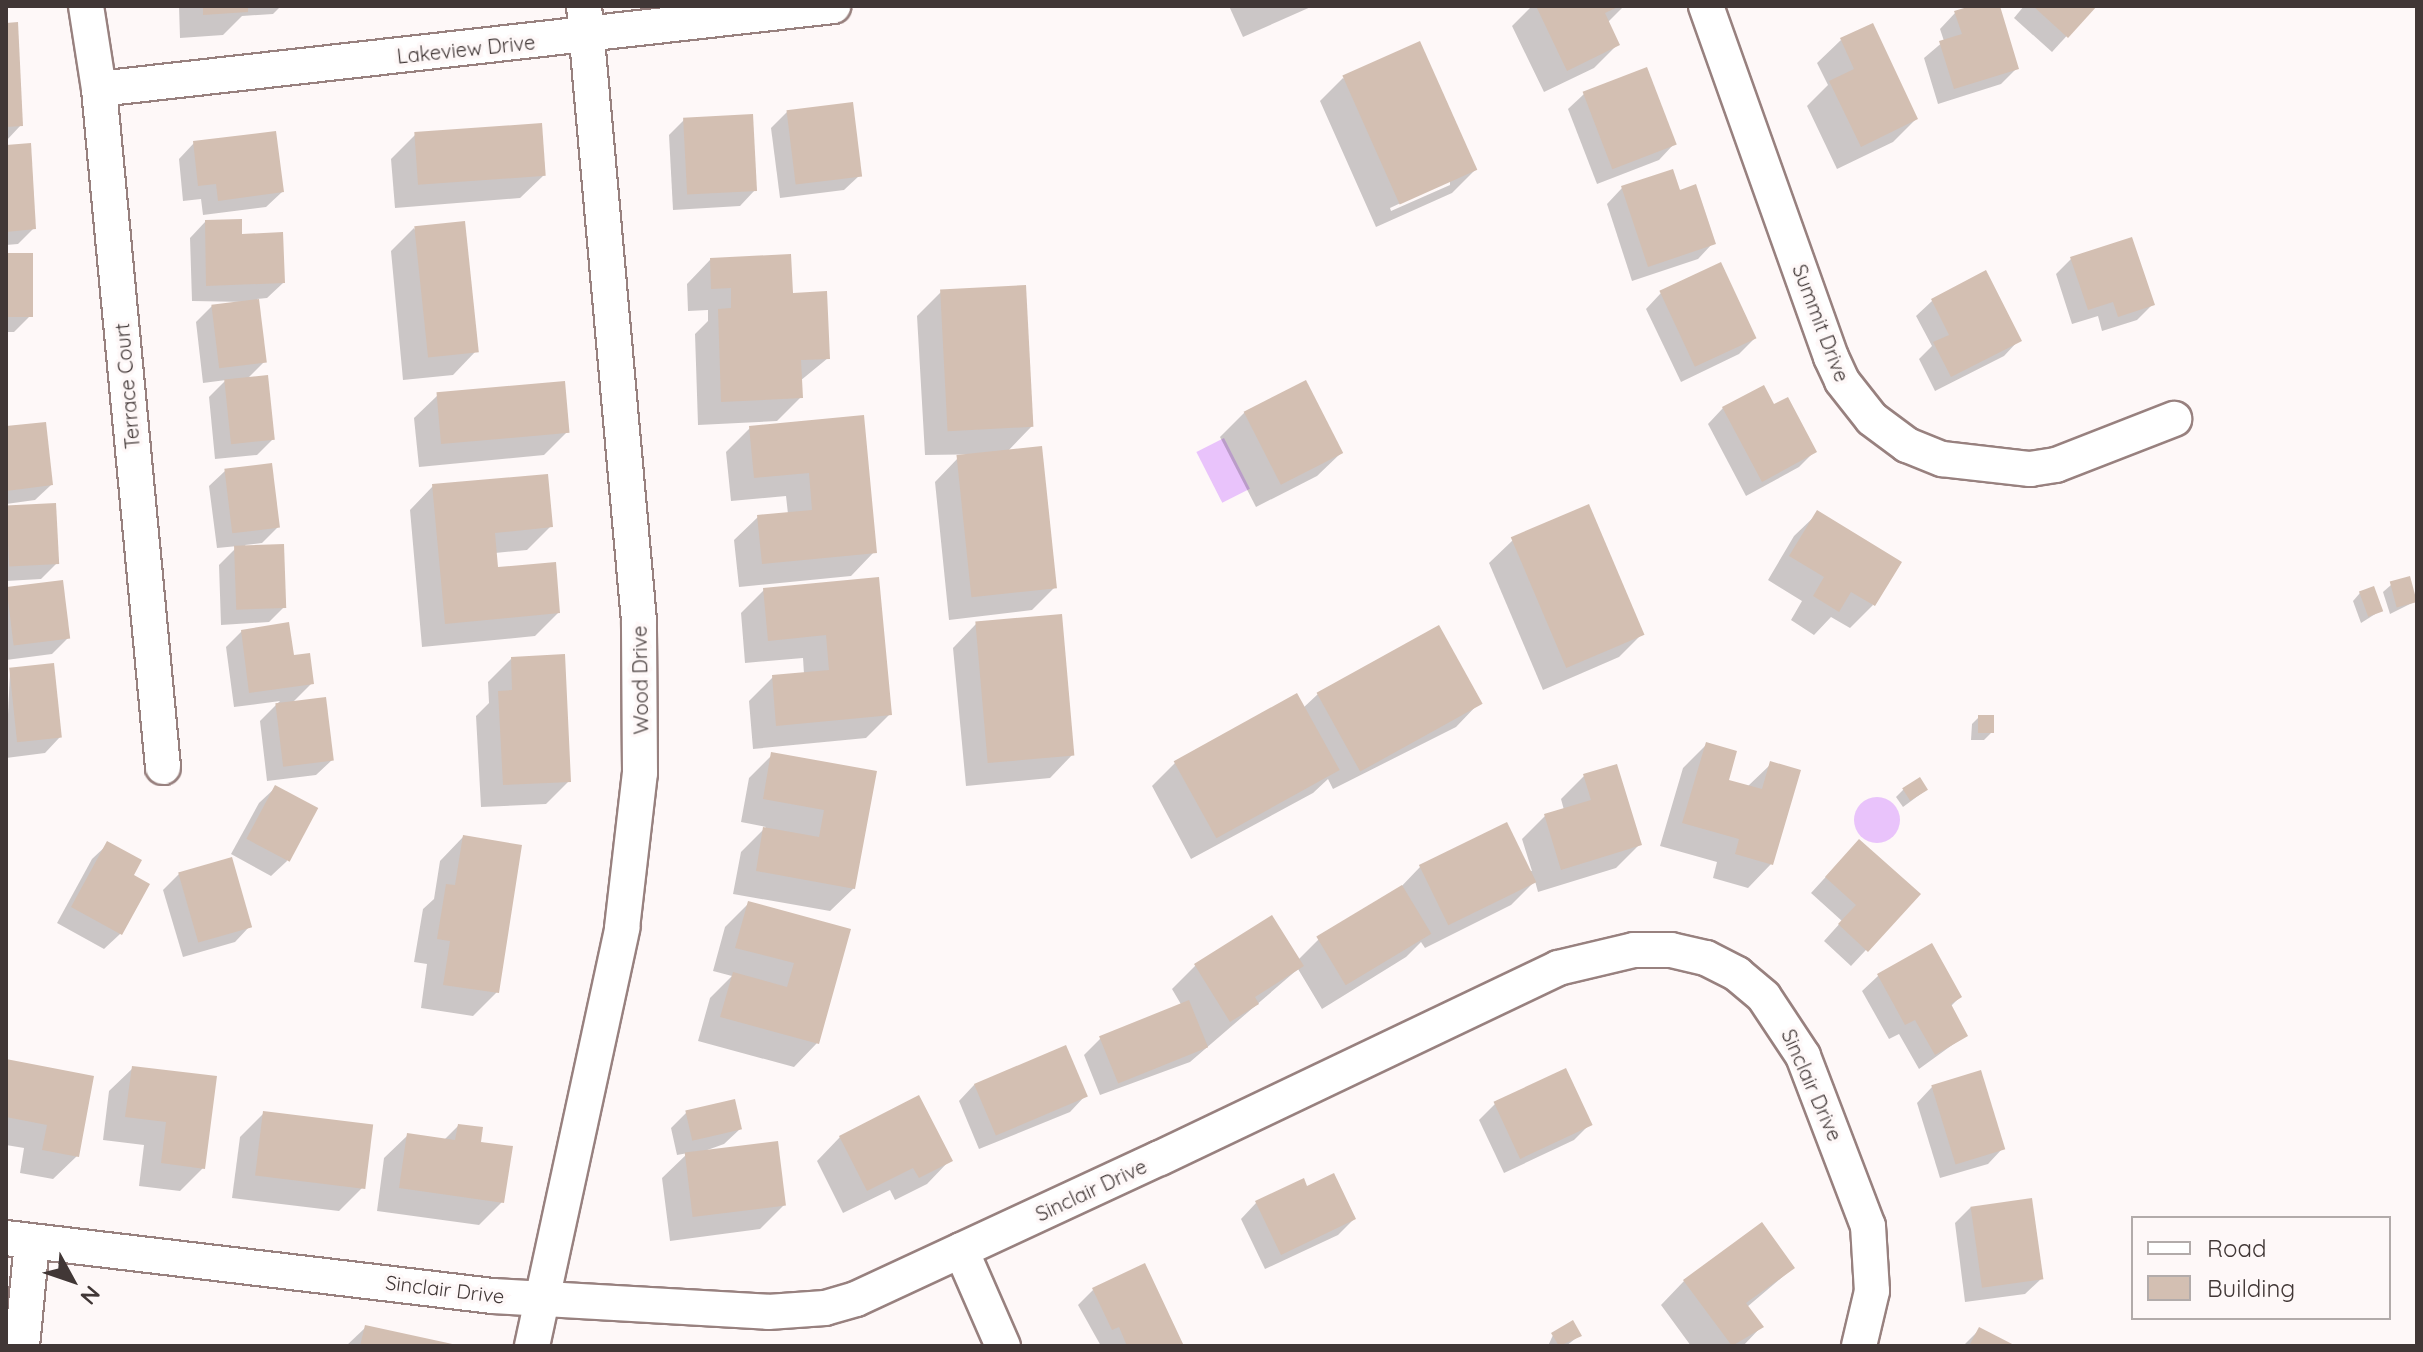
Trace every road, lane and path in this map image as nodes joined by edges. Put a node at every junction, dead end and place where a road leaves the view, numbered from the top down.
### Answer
1 (86, 6) edge
2 (833, 6) edge
3 (1706, 6) edge
4 (586, 21) edge
5 (99, 89) junction
6 (2174, 419) dead end
7 (163, 767) dead end
8 (19, 1240) edge
9 (961, 1250) junction
10 (542, 1299) junction
11 (22, 1346) edge
12 (532, 1346) edge
13 (1003, 1346) edge
14 (1859, 1346) edge

1 - 5 street, Terrace Court
2 - 4 street, Lakeview Drive
3 - 6 street, Summit Drive
4 - 5 street, Lakeview Drive
4 - 10 street, Wood Drive
5 - 7 street, Terrace Court
8 - 10 street, Sinclair Drive
8 - 11 street
9 - 10 street, Sinclair Drive
9 - 13 street
9 - 14 street, Sinclair Drive
10 - 12 street, Wood Drive

